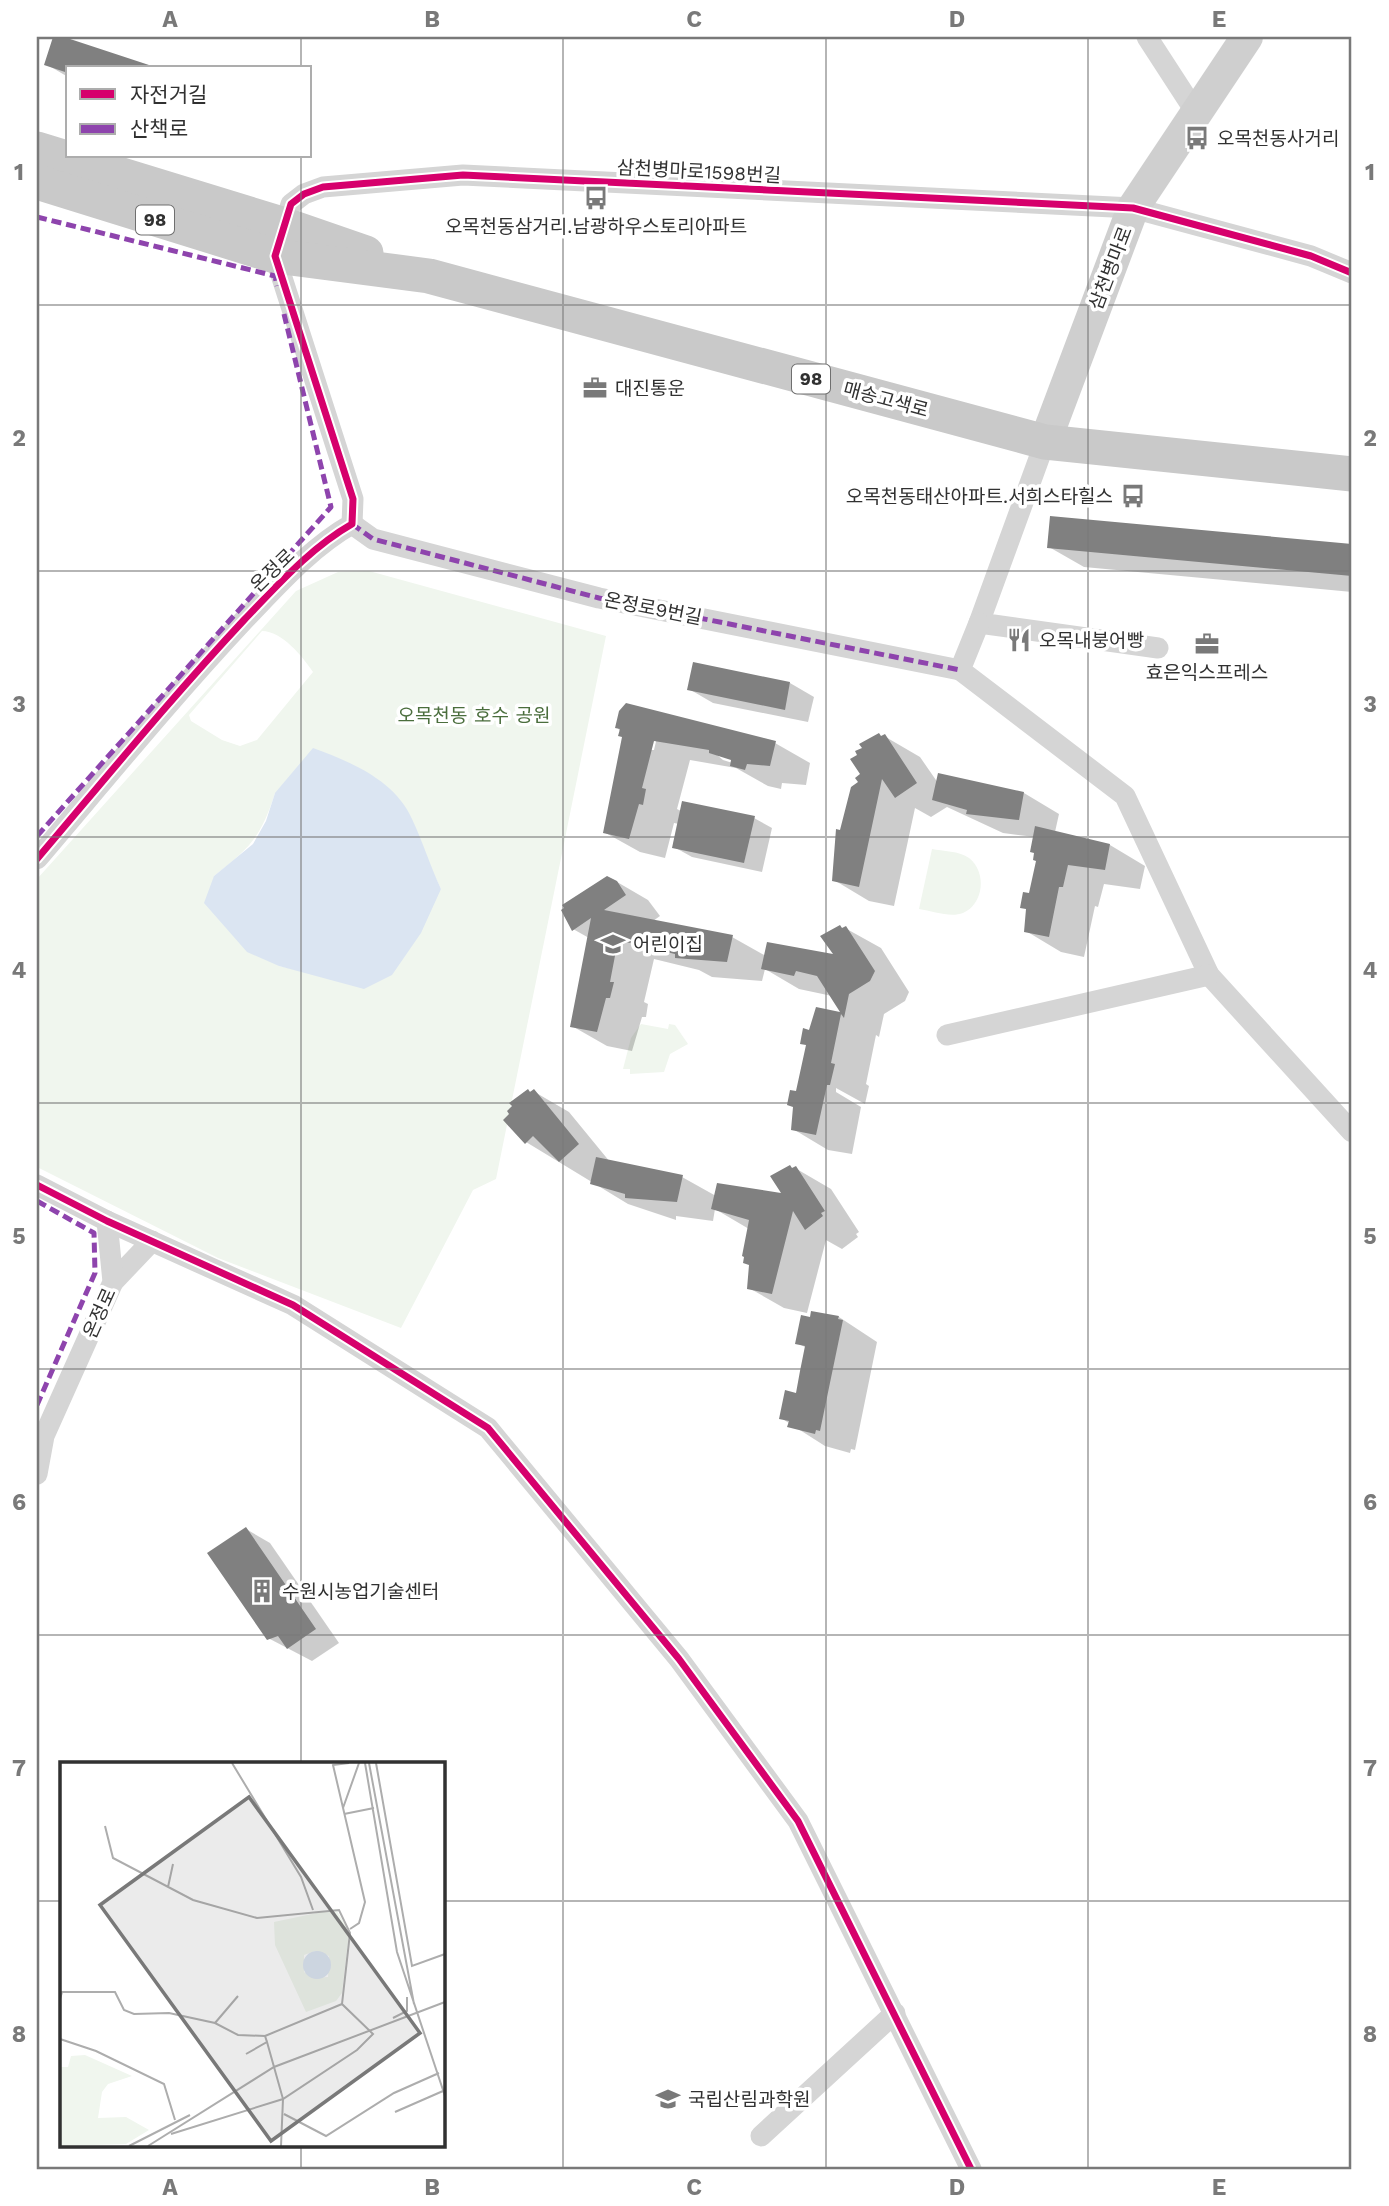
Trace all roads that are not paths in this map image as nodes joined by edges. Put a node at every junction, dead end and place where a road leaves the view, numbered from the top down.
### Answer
1 (1147, 37) edge
2 (1247, 37) edge
3 (1195, 111) junction
4 (37, 149) edge
5 (37, 182) edge
6 (37, 201) edge
7 (1133, 208) junction
8 (119, 209) junction
9 (280, 240) junction
10 (1352, 273) edge
11 (1045, 442) junction
12 (1352, 474) edge
13 (352, 524) junction
14 (979, 622) junction
15 (1157, 648) dead end
16 (960, 670) junction
17 (37, 859) edge
18 (1209, 975) junction
19 (947, 1035) dead end
20 (1352, 1132) edge
21 (37, 1185) edge
22 (107, 1221) junction
23 (152, 1241) junction
24 (113, 1282) junction
25 (37, 1474) edge
26 (895, 2013) junction
27 (761, 2136) dead end
28 (971, 2169) edge

1 - 3 street
2 - 3 street, 삼천병마로
3 - 7 street, 삼천병마로
4 - 9 main road, 매송고색로
5 - 8 main road, 매송고색로 / 98
6 - 8 street
7 - 9 street, 삼천병마로1598번길
7 - 10 street, 삼천병마로1598번길
7 - 11 street, 삼천병마로
8 - 9 main road, 매송고색로 / 98
9 - 11 main road, 매송고색로 / 98
9 - 13 street
11 - 12 main road, 매송고색로 / 98
11 - 14 street
13 - 16 street, 온정로9번길
13 - 17 street, 온정로
14 - 15 street
14 - 16 street
16 - 18 street
18 - 19 street
18 - 20 street
21 - 22 street
22 - 23 street
22 - 24 street, 온정로
23 - 24 street
23 - 26 street
24 - 25 street, 온정로
26 - 27 street
26 - 28 street

